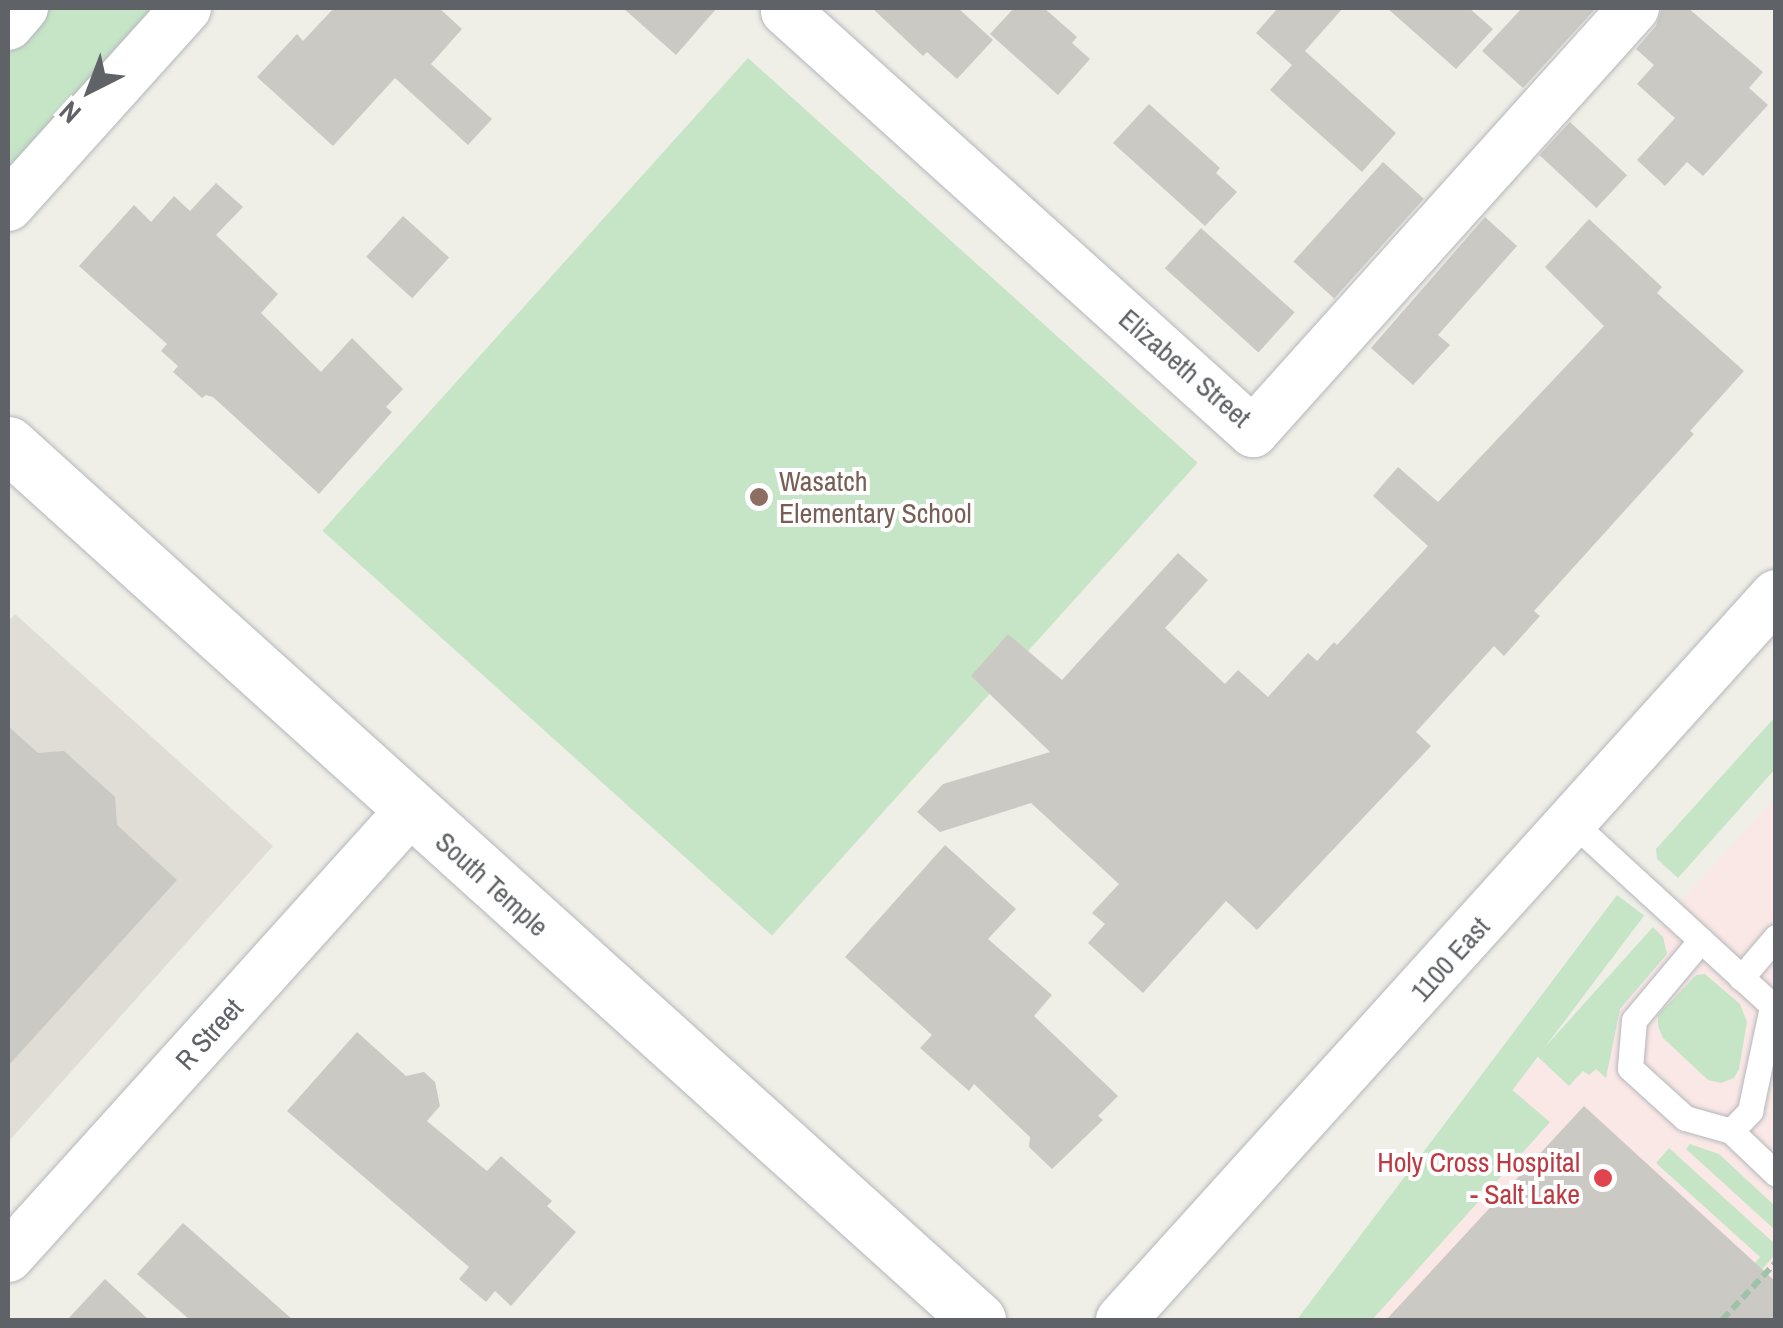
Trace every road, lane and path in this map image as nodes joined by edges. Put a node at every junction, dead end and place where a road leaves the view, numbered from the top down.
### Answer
1 (23, 8) edge
2 (186, 8) edge
3 (788, 8) edge
4 (1634, 8) edge
5 (8, 25) edge
6 (8, 206) edge
7 (8, 444) edge
8 (1776, 596) edge
9 (410, 811) junction
10 (1572, 822) junction
11 (1776, 936) edge
12 (1701, 940) junction
13 (1740, 978) junction
14 (1774, 1008) edge
15 (1731, 1132) junction
16 (1776, 1174) edge
17 (8, 1257) edge
18 (1776, 1262) edge
19 (978, 1320) edge
20 (1121, 1320) edge
21 (1722, 1320) edge

1 - 5 street
2 - 6 street
3 - 4 street, Elizabeth Street
7 - 9 main road, South Temple
8 - 10 street, 1100 East
9 - 17 street, R Street
9 - 19 main road, South Temple
10 - 12 lane
10 - 20 street, 1100 East
11 - 13 lane
12 - 13 lane
12 - 15 lane
13 - 14 lane
14 - 15 lane
15 - 16 lane
18 - 21 path

